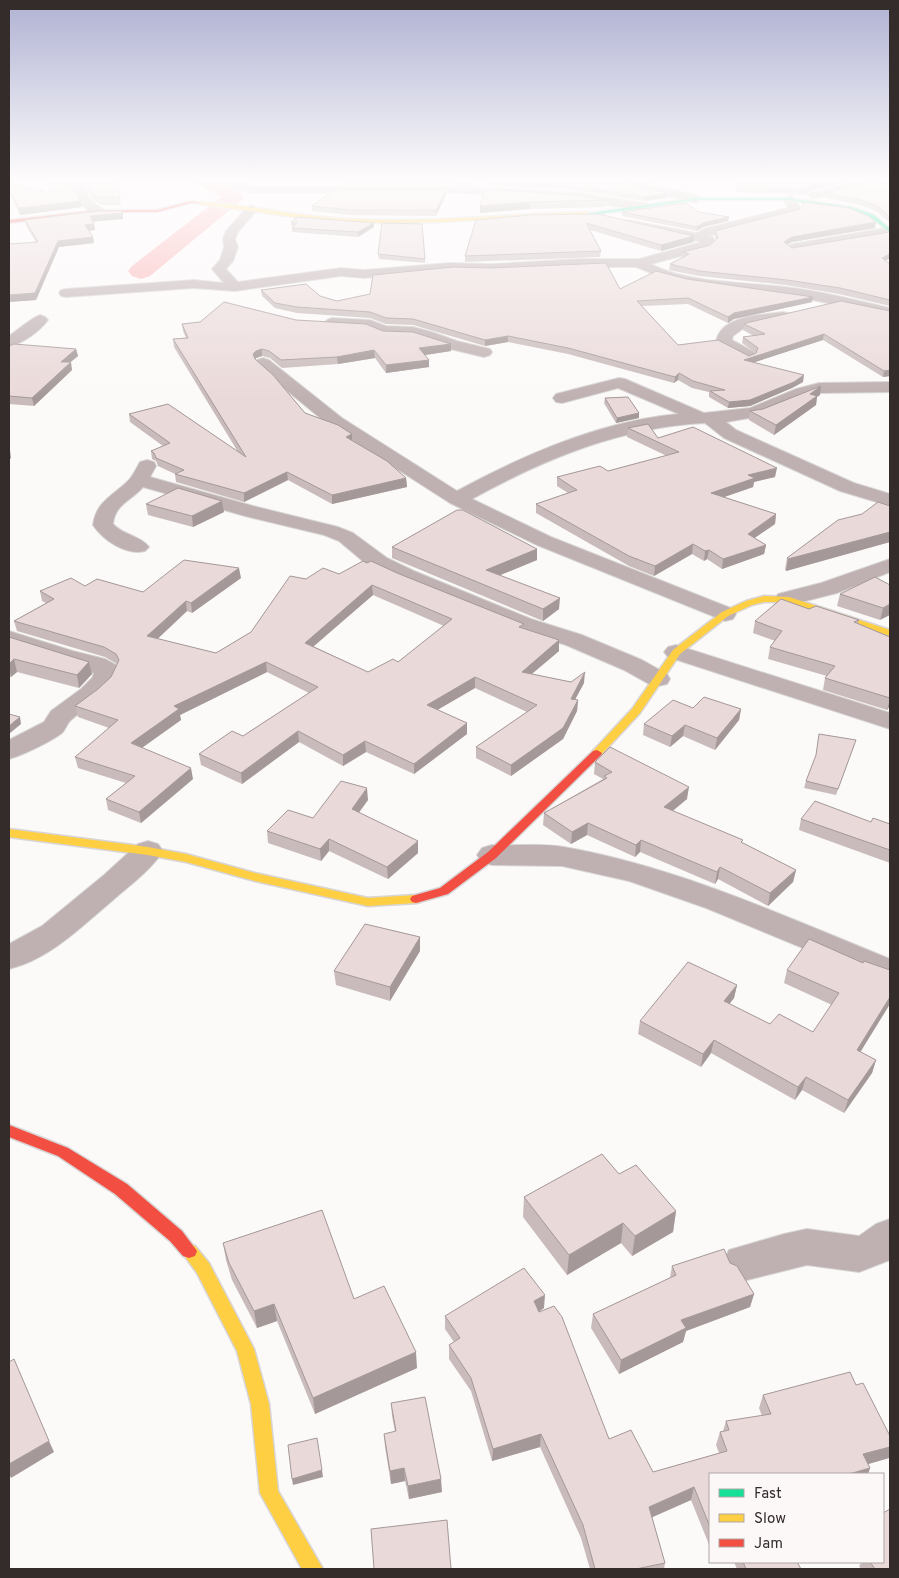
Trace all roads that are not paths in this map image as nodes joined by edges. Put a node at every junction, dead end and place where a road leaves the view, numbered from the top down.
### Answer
1 (229, 252) edge
2 (679, 252) edge
3 (639, 263) junction
4 (194, 284) junction
5 (235, 287) junction
6 (66, 293) dead end
7 (223, 302) edge
8 (848, 302) junction
9 (890, 312) edge
10 (40, 320) dead end
11 (320, 322) edge
12 (9, 342) edge
13 (484, 352) dead end
14 (748, 355) edge
15 (263, 363) edge
16 (890, 387) edge
17 (562, 398) dead end
18 (706, 417) junction
19 (456, 498) junction
20 (890, 500) edge
21 (138, 547) dead end
22 (890, 565) edge
23 (786, 599) junction
24 (726, 614) junction
25 (890, 633) edge
26 (9, 638) edge
27 (676, 652) junction
28 (658, 679) junction
29 (890, 721) edge
30 (9, 751) edge
31 (13, 831) edge
32 (148, 851) junction
33 (492, 855) junction
34 (9, 958) edge
35 (890, 972) edge
36 (9, 1131) edge
37 (890, 1236) edge
38 (743, 1263) dead end
39 (313, 1569) edge

1 - 5 street
2 - 3 street
3 - 5 street
3 - 8 street
4 - 5 street
4 - 6 street
4 - 7 street
8 - 9 street
8 - 14 street
10 - 12 street
11 - 13 street
15 - 19 street
16 - 18 street
17 - 18 street
18 - 19 street
18 - 20 street
19 - 24 street
21 - 28 street
22 - 23 street
23 - 24 street
23 - 25 street
24 - 27 street
26 - 30 street
27 - 28 street
27 - 29 street
28 - 33 street
31 - 32 street
32 - 33 street
32 - 34 street
33 - 35 street
36 - 39 street
37 - 38 street

